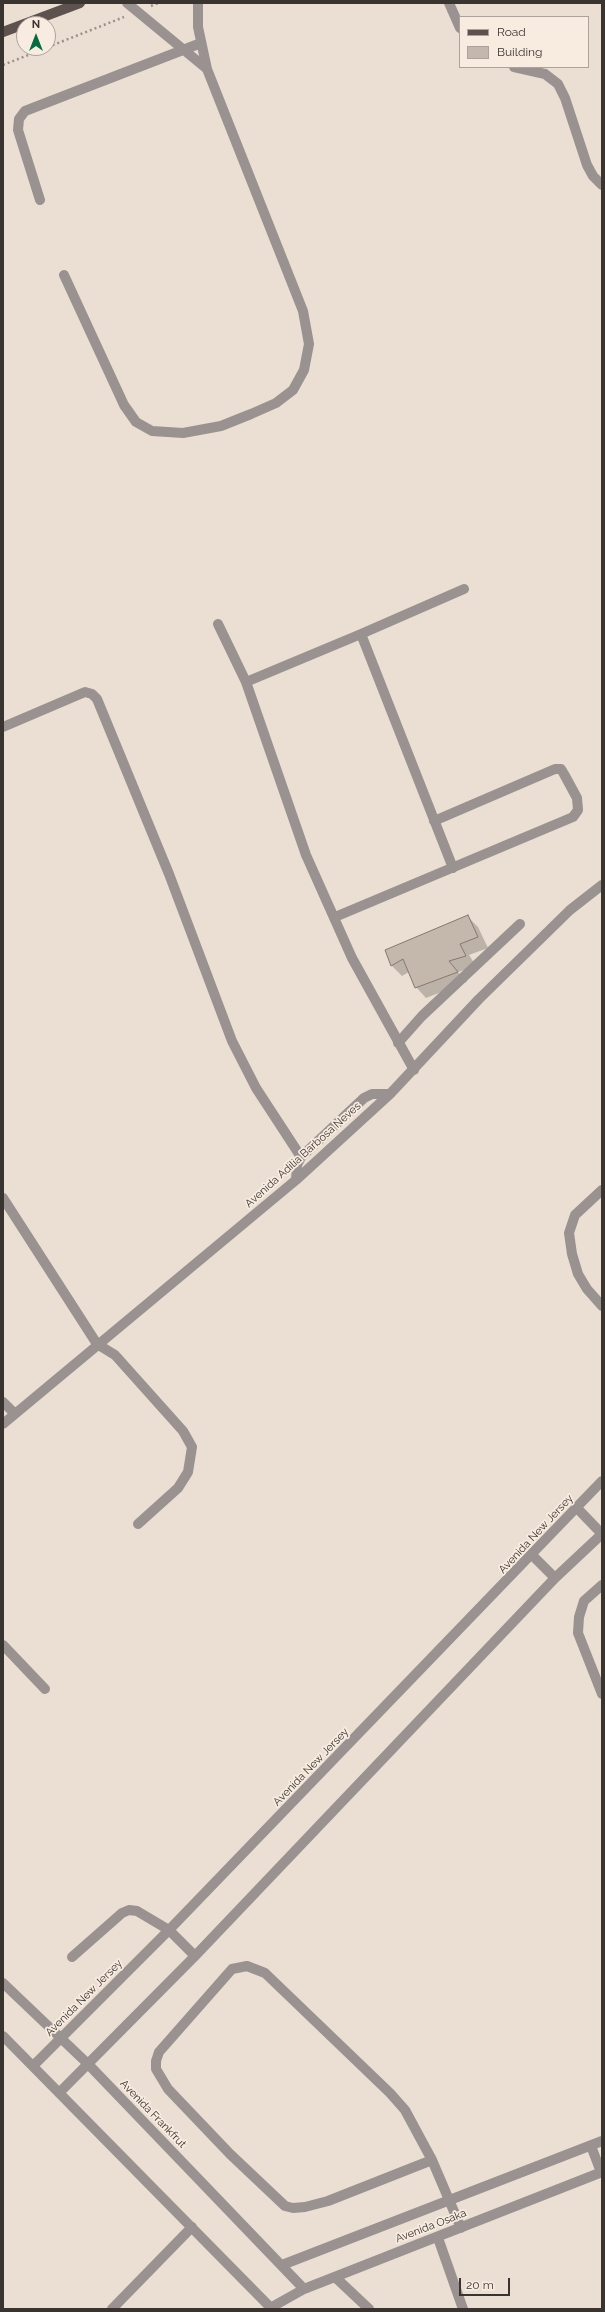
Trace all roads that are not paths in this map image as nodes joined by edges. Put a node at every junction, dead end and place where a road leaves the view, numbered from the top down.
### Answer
1 (80, 3) edge
2 (127, 3) edge
3 (198, 3) edge
4 (449, 3) edge
5 (459, 26) edge
6 (3, 32) edge
7 (201, 43) junction
8 (184, 52) junction
9 (518, 68) edge
10 (206, 69) junction
11 (602, 185) edge
12 (40, 200) dead end
13 (64, 275) dead end
14 (464, 589) dead end
15 (218, 624) dead end
16 (361, 634) junction
17 (246, 682) junction
18 (3, 727) edge
19 (434, 821) junction
20 (453, 868) junction
21 (602, 885) edge
22 (335, 917) junction
23 (520, 924) dead end
24 (398, 1043) junction
25 (414, 1070) junction
26 (390, 1094) junction
27 (301, 1157) junction
28 (296, 1180) junction
29 (602, 1190) edge
30 (3, 1198) edge
31 (602, 1306) edge
32 (97, 1344) junction
33 (3, 1402) edge
34 (15, 1414) junction
35 (3, 1424) edge
36 (602, 1482) edge
37 (577, 1508) junction
38 (138, 1524) dead end
39 (602, 1534) edge
40 (533, 1556) junction
41 (555, 1578) junction
42 (602, 1585) edge
43 (3, 1645) edge
44 (45, 1689) dead end
45 (602, 1694) edge
46 (169, 1930) junction
47 (195, 1956) junction
48 (72, 1957) dead end
49 (3, 1983) edge
50 (3, 2036) edge
51 (60, 2037) junction
52 (88, 2064) junction
53 (33, 2066) junction
54 (60, 2092) junction
55 (602, 2141) edge
56 (590, 2146) junction
57 (432, 2160) junction
58 (602, 2172) edge
59 (450, 2199) junction
60 (192, 2227) junction
61 (461, 2228) junction
62 (438, 2238) junction
63 (282, 2265) junction
64 (335, 2277) junction
65 (304, 2289) junction
66 (271, 2308) edge
67 (112, 2309) edge
68 (369, 2309) edge
69 (463, 2309) edge

1 - 6 main road
2 - 8 street
3 - 7 street
4 - 5 street
7 - 8 street
7 - 10 street
8 - 10 street
8 - 12 street
9 - 11 street
10 - 13 street
14 - 16 street
15 - 17 street
16 - 17 street
16 - 19 street
17 - 22 street
18 - 27 street
19 - 20 street
19 - 20 street
20 - 22 street
21 - 25 street, Avenida Adilia Barbosa Neves
22 - 24 street
23 - 24 street
24 - 25 street
25 - 26 street, Avenida Adilia Barbosa Neves
26 - 27 street
26 - 28 street, Avenida Adilia Barbosa Neves
27 - 28 street
28 - 32 street, Avenida Adilia Barbosa Neves
29 - 31 street
30 - 32 street
32 - 34 street, Avenida Adilia Barbosa Neves
32 - 38 street
33 - 34 street
34 - 35 street, Avenida Adilia Barbosa Neves
36 - 37 street, Avenida New Jersey
37 - 39 street
37 - 40 street, Avenida New Jersey
39 - 41 street
40 - 41 street
40 - 46 street, Avenida New Jersey
41 - 47 street
42 - 45 street
43 - 44 street
46 - 47 street
46 - 48 street
46 - 51 street, Avenida New Jersey
47 - 52 street
49 - 51 street, Avenida Frankfrut
50 - 53 street
51 - 52 street, Avenida Frankfrut
51 - 53 street, Avenida New Jersey
52 - 54 street
52 - 63 street, Avenida Frankfrut
53 - 54 street
54 - 60 street
55 - 56 street, Avenida Osaka
56 - 58 street
56 - 59 street, Avenida Osaka
57 - 57 street
57 - 59 street
58 - 61 street, Avenida Osaka
59 - 61 street
59 - 63 street, Avenida Osaka
60 - 66 street
60 - 67 street
61 - 62 street, Avenida Osaka
62 - 64 street, Avenida Osaka
62 - 69 street
63 - 65 street, Avenida Frankfrut
64 - 65 street, Avenida Osaka
64 - 68 street
65 - 66 street, Avenida Osaka

